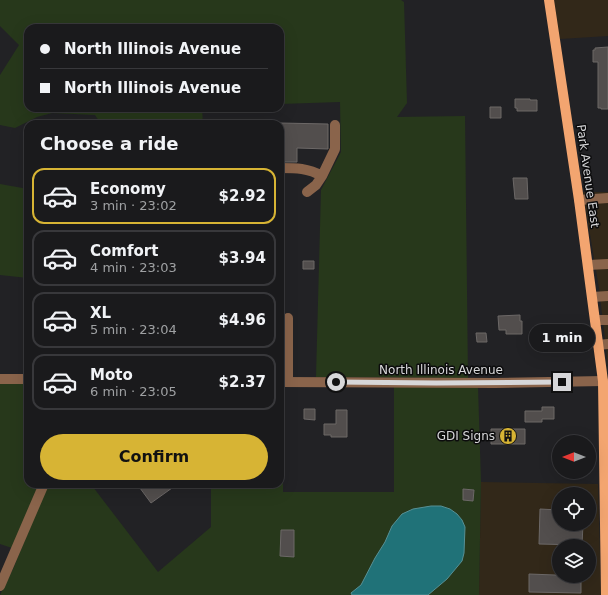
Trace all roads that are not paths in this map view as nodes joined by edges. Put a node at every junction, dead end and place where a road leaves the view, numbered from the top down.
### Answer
1 (549, 0) edge
2 (335, 125) dead end
3 (284, 168) edge
4 (322, 176) junction
5 (307, 192) dead end
6 (608, 198) edge
7 (579, 200) junction
8 (608, 264) edge
9 (588, 265) junction
10 (608, 296) edge
11 (592, 297) junction
12 (288, 318) dead end
13 (595, 320) junction
14 (608, 320) edge
15 (603, 344) edge
16 (0, 379) edge
17 (24, 379) edge
18 (605, 381) edge
19 (284, 382) edge
20 (42, 488) edge
21 (0, 586) edge
22 (606, 595) edge

1 - 7 main road, Park Avenue East
2 - 4 street
3 - 4 street
4 - 5 street
6 - 7 street
7 - 9 main road, Park Avenue East
8 - 9 street
9 - 11 main road, Park Avenue East
10 - 11 street
11 - 13 main road, Park Avenue East
12 - 19 street
13 - 14 street
13 - 15 main road, Park Avenue East
15 - 18 main road, Park Avenue East
16 - 17 street
18 - 19 street, North Illinois Avenue
18 - 22 main road, Park Avenue East
20 - 21 street

